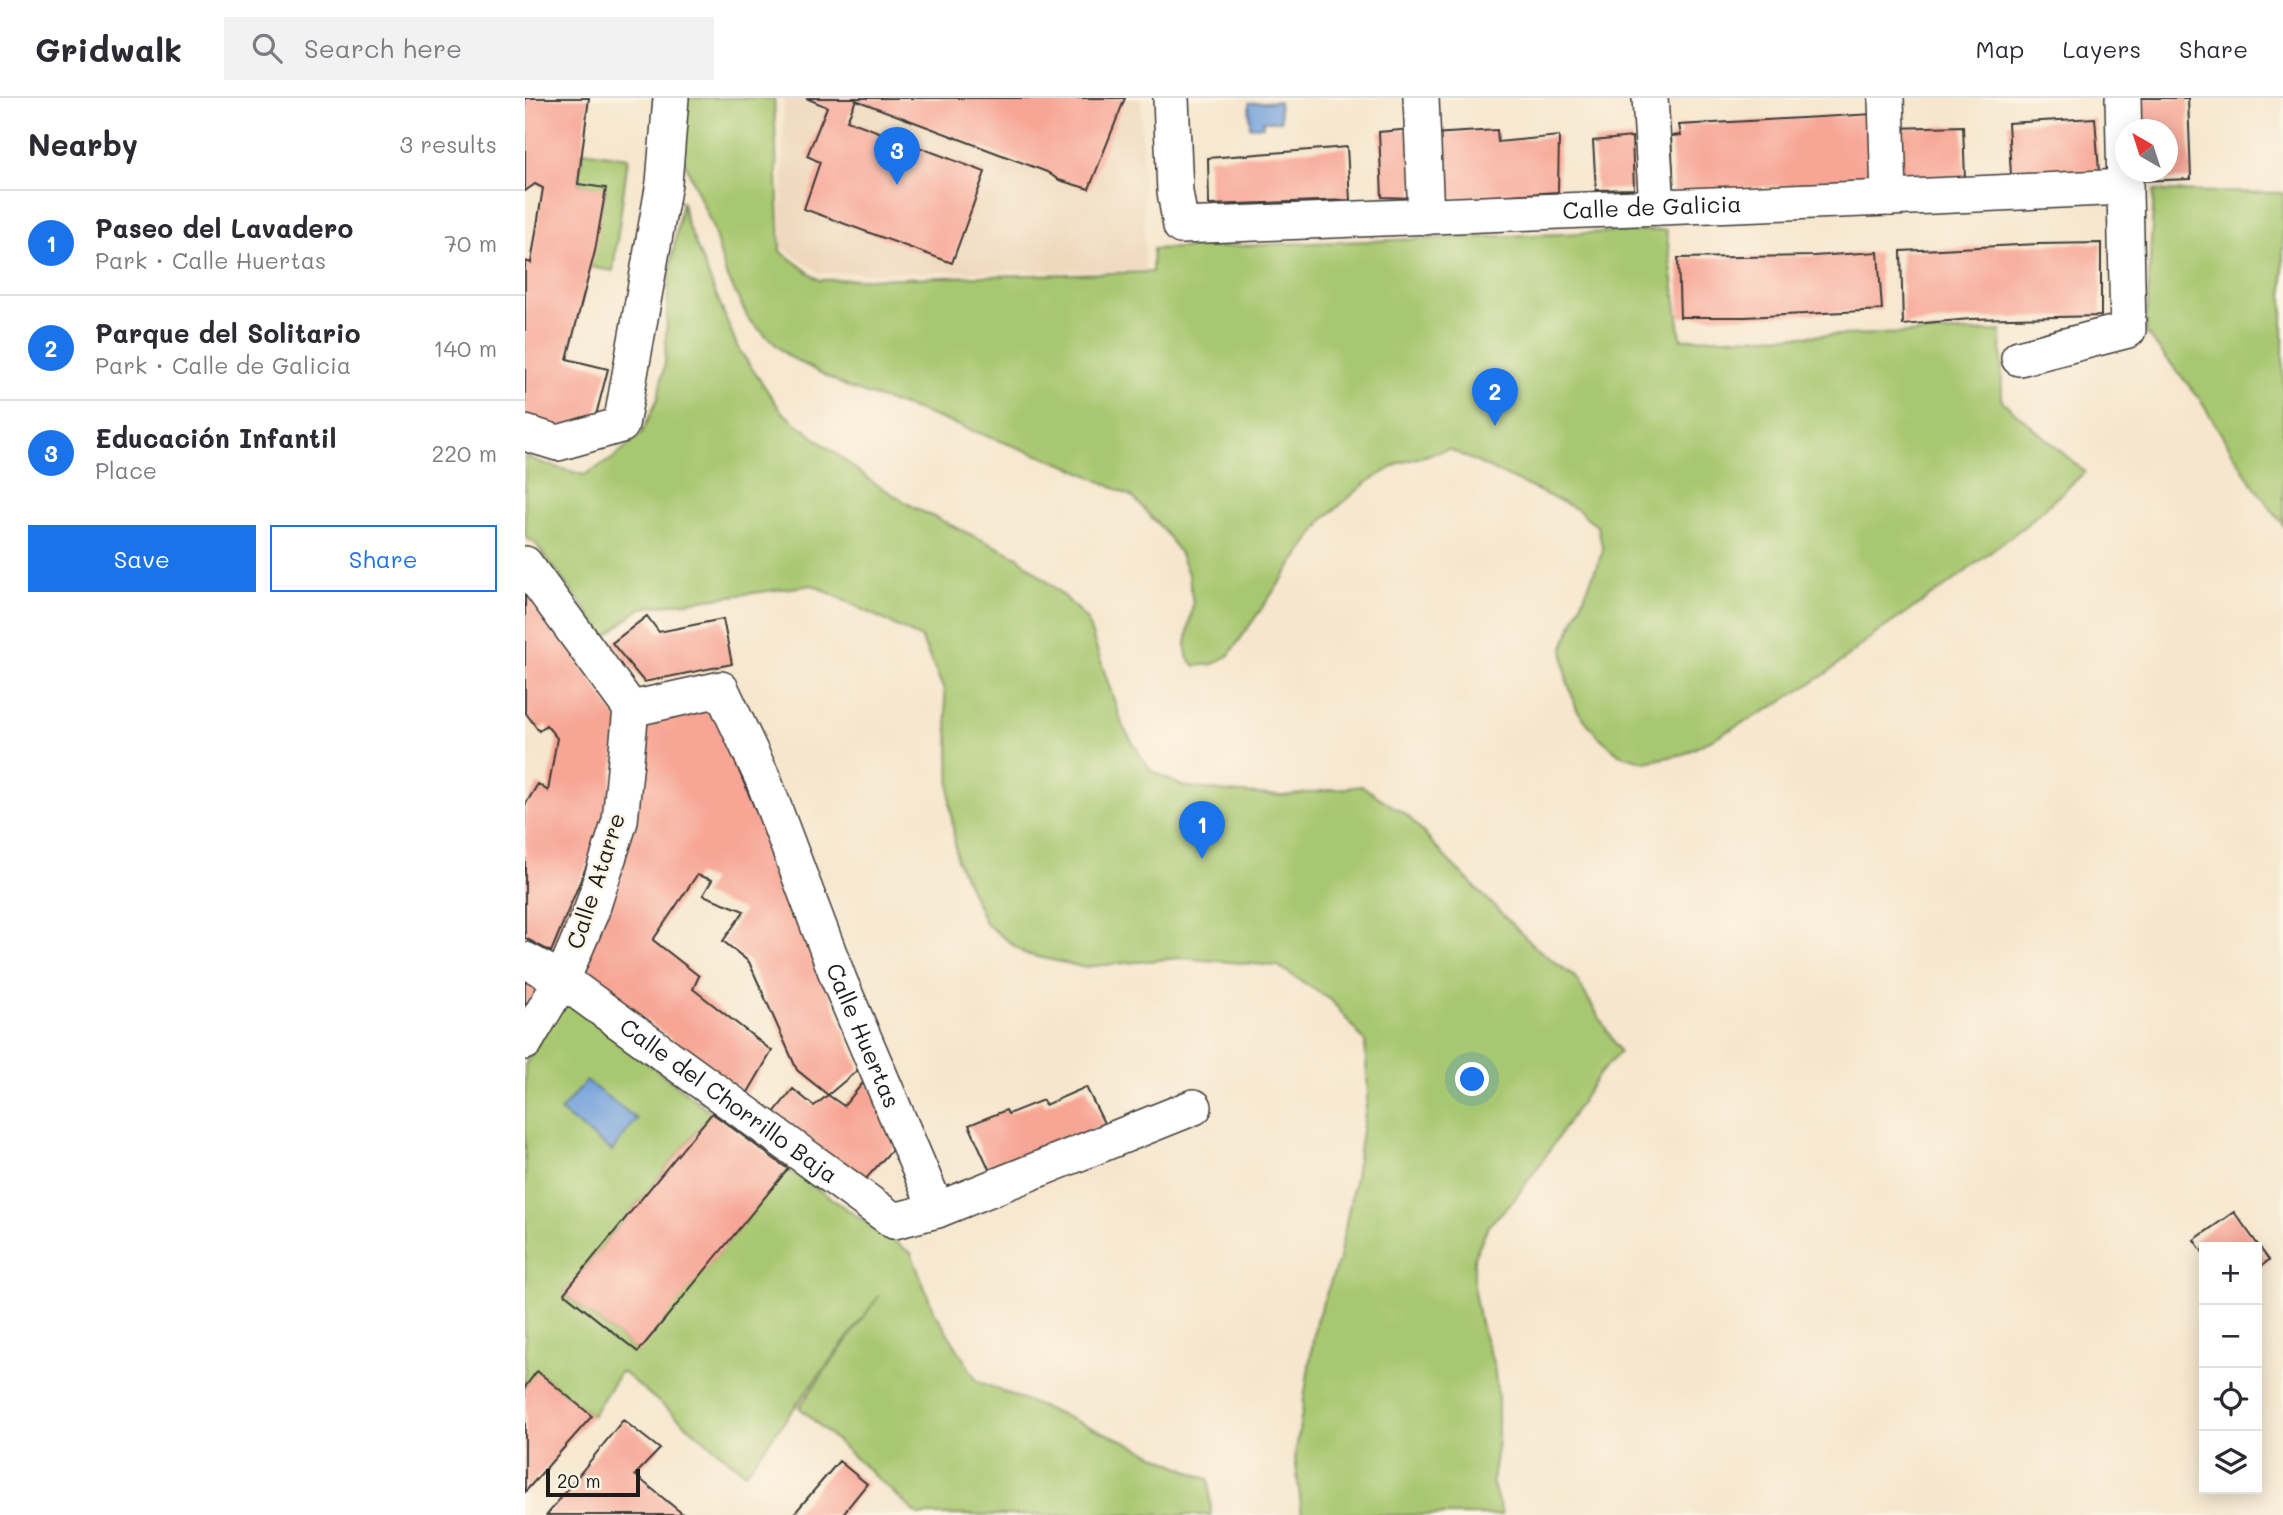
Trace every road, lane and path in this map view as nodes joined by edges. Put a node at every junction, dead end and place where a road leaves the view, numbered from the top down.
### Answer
1 (671, 98) edge
2 (1171, 98) edge
3 (1421, 98) edge
4 (1650, 98) edge
5 (1886, 98) edge
6 (2123, 98) edge
7 (2125, 187) junction
8 (1889, 198) junction
9 (1657, 207) junction
10 (1426, 217) junction
11 (2019, 358) dead end
12 (525, 433) edge
13 (525, 564) edge
14 (631, 709) junction
15 (525, 960) edge
16 (562, 980) junction
17 (525, 1042) edge
18 (1193, 1107) dead end
19 (937, 1210) junction

1 - 12 street
2 - 10 street, Calle de Galicia
3 - 10 street
4 - 9 street
5 - 8 street
6 - 7 street
7 - 8 street, Calle de Galicia
7 - 11 street
8 - 9 street, Calle de Galicia
9 - 10 street, Calle de Galicia
13 - 14 street
14 - 16 street, Calle Atarre
14 - 19 street, Calle Huertas
15 - 16 street, Calle del Chorrillo Baja
16 - 17 street, Calle Atarre
16 - 19 street, Calle del Chorrillo Baja
18 - 19 street

